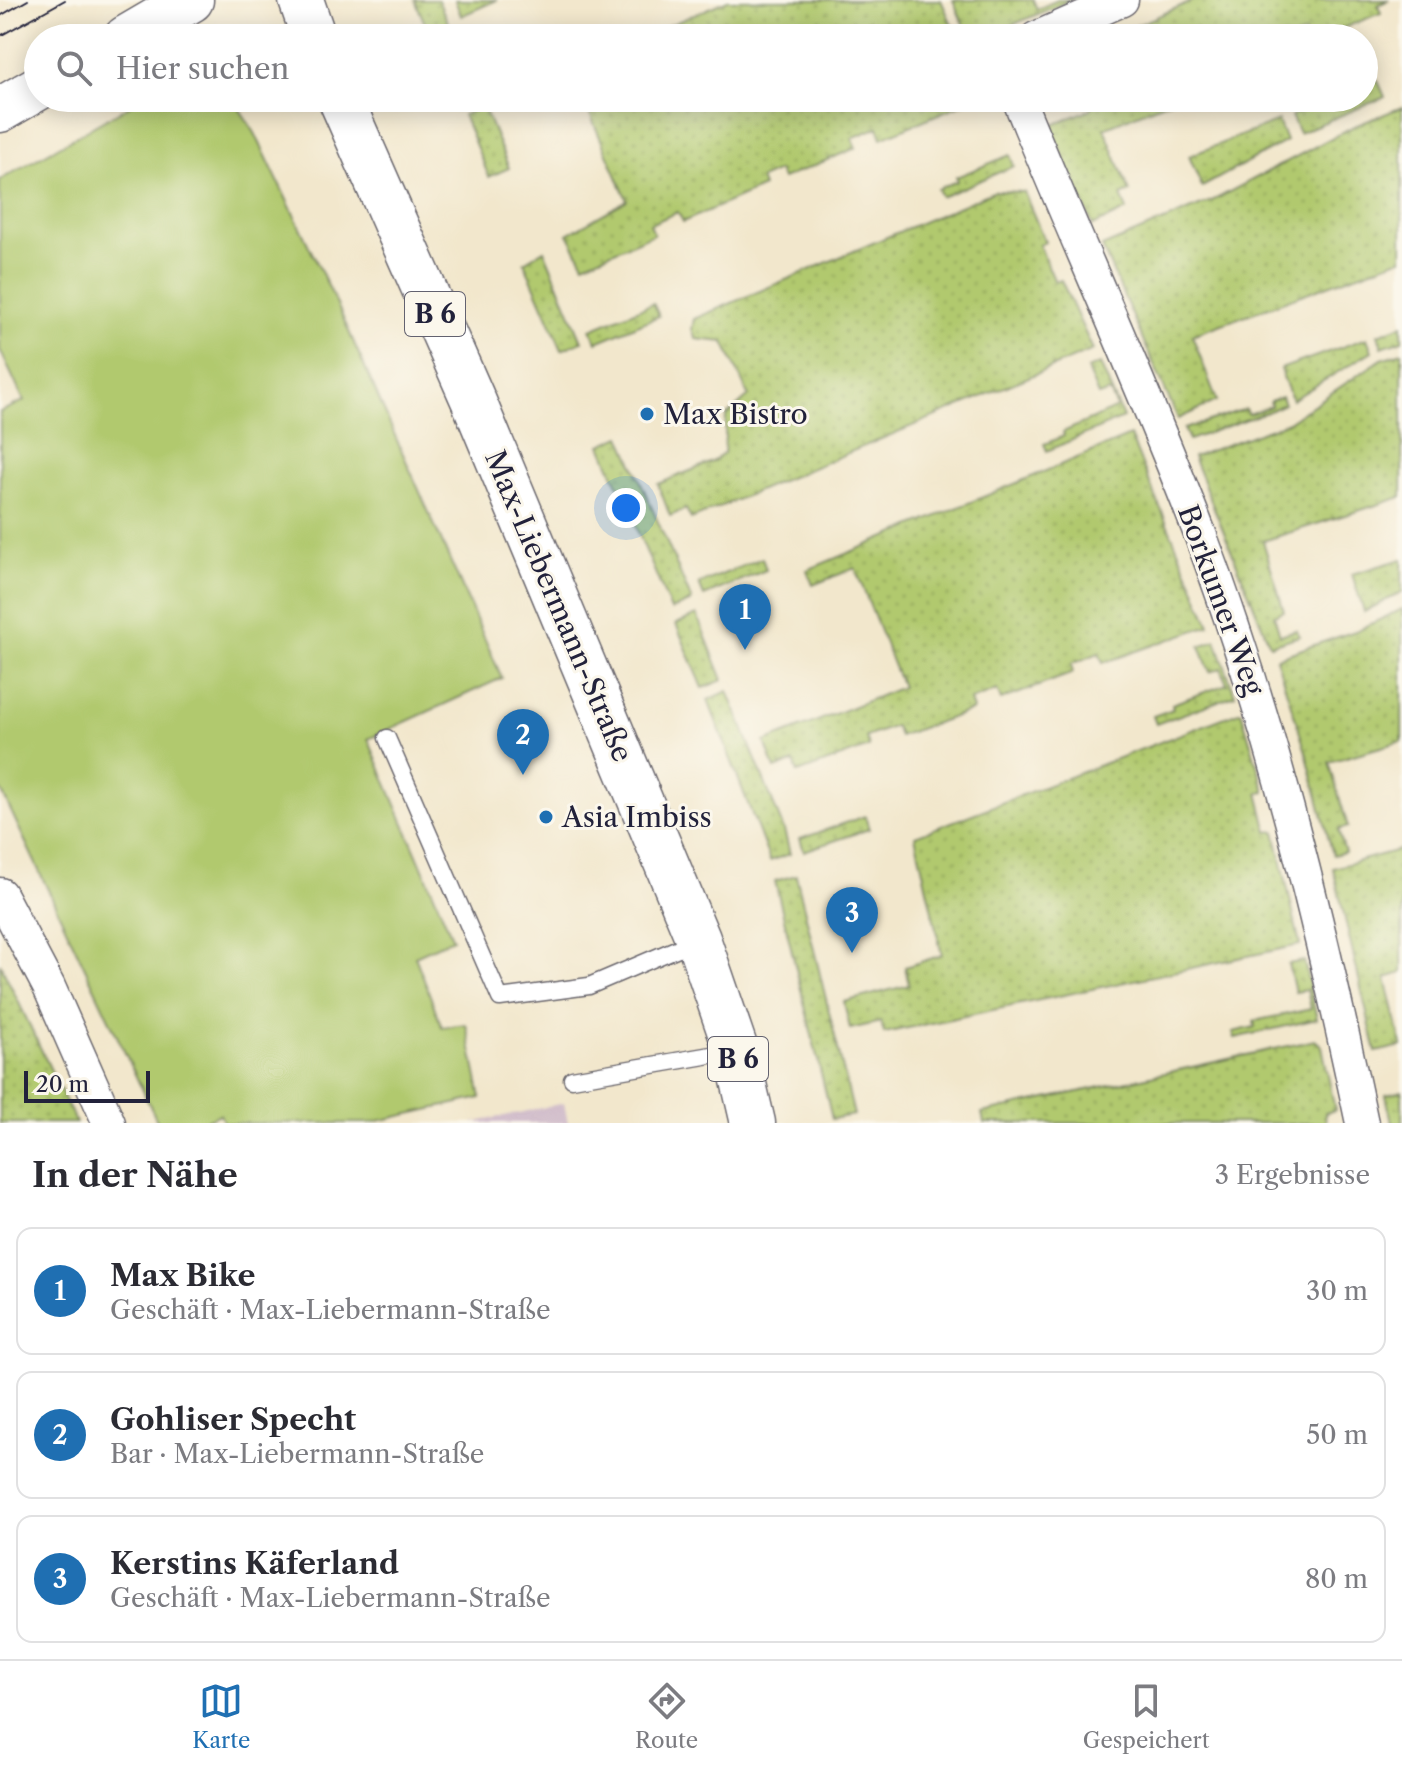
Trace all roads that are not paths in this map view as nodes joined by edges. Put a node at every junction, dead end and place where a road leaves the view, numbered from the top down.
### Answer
1 (191, 0) edge
2 (301, 0) edge
3 (1122, 0) edge
4 (150, 24) edge
5 (309, 24) edge
6 (1068, 24) edge
7 (24, 96) edge
8 (0, 110) edge
9 (346, 112) edge
10 (1024, 112) edge
11 (387, 738) dead end
12 (0, 894) edge
13 (698, 939) junction
14 (736, 1050) junction
15 (572, 1079) dead end
16 (109, 1123) edge
17 (752, 1123) edge
18 (1362, 1123) edge

1 - 4 main road
2 - 5 main road
3 - 6 street
7 - 8 main road
9 - 13 main road, Max-Liebermann-Straße / B 6
10 - 18 street, Borkumer Weg
11 - 13 lane
12 - 16 street
13 - 14 main road, Max-Liebermann-Straße / B 6
14 - 15 lane
14 - 17 main road, Max-Liebermann-Straße / B 6

